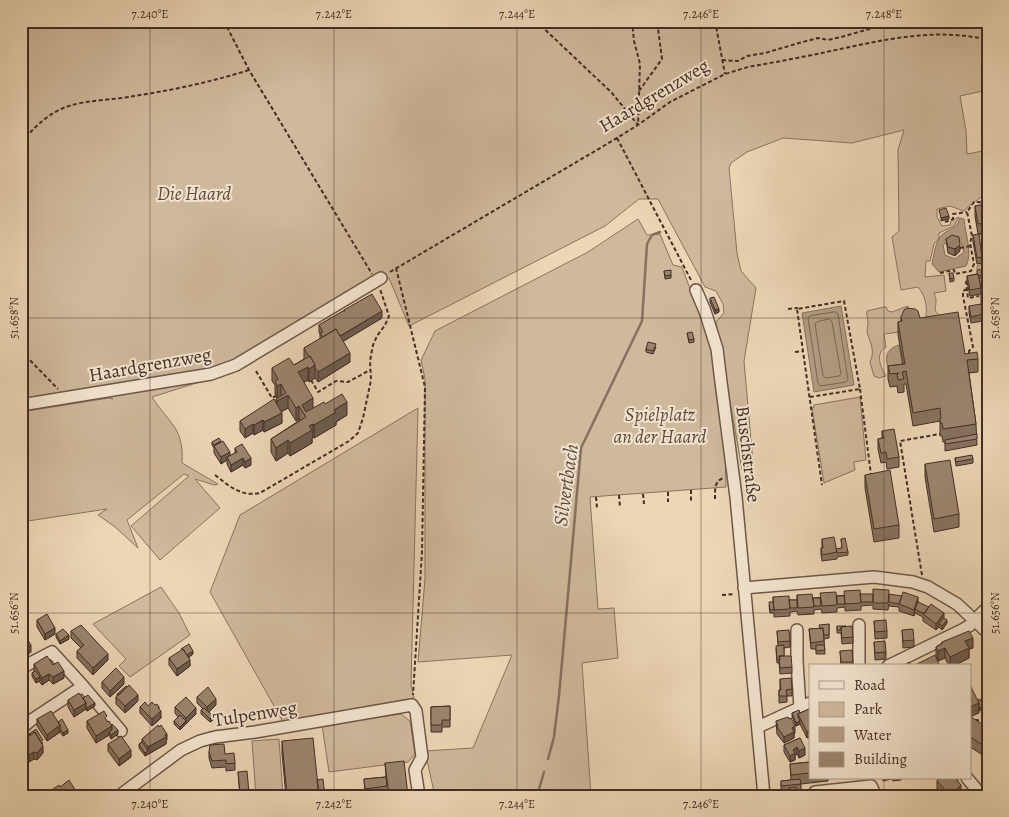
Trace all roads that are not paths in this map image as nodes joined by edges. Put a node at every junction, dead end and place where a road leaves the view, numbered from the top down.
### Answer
1 (378, 279) road end
2 (696, 290) road end
3 (21, 405) edge
4 (744, 591) junction
5 (988, 607) edge
6 (974, 620) junction
7 (858, 625) dead end
8 (797, 630) dead end
9 (988, 633) edge
10 (859, 664) edge
11 (892, 664) edge
12 (21, 668) edge
13 (83, 686) junction
14 (805, 706) edge
15 (758, 727) junction
16 (21, 729) edge
17 (121, 731) dead end
18 (969, 780) edge
19 (815, 792) dead end
20 (119, 796) edge
21 (419, 796) edge
22 (764, 796) edge
23 (876, 796) edge
24 (982, 796) edge

1 - 3 street, Haardgrenzweg
2 - 4 street, Buschstraße
4 - 6 street
4 - 15 street, Buschstraße
5 - 6 street
6 - 9 street
6 - 11 street
7 - 10 street
8 - 14 street
12 - 13 street
13 - 16 street
13 - 17 street
14 - 15 street
15 - 22 street, Buschstraße
18 - 24 street
19 - 23 street
20 - 21 street, Tulpenweg

